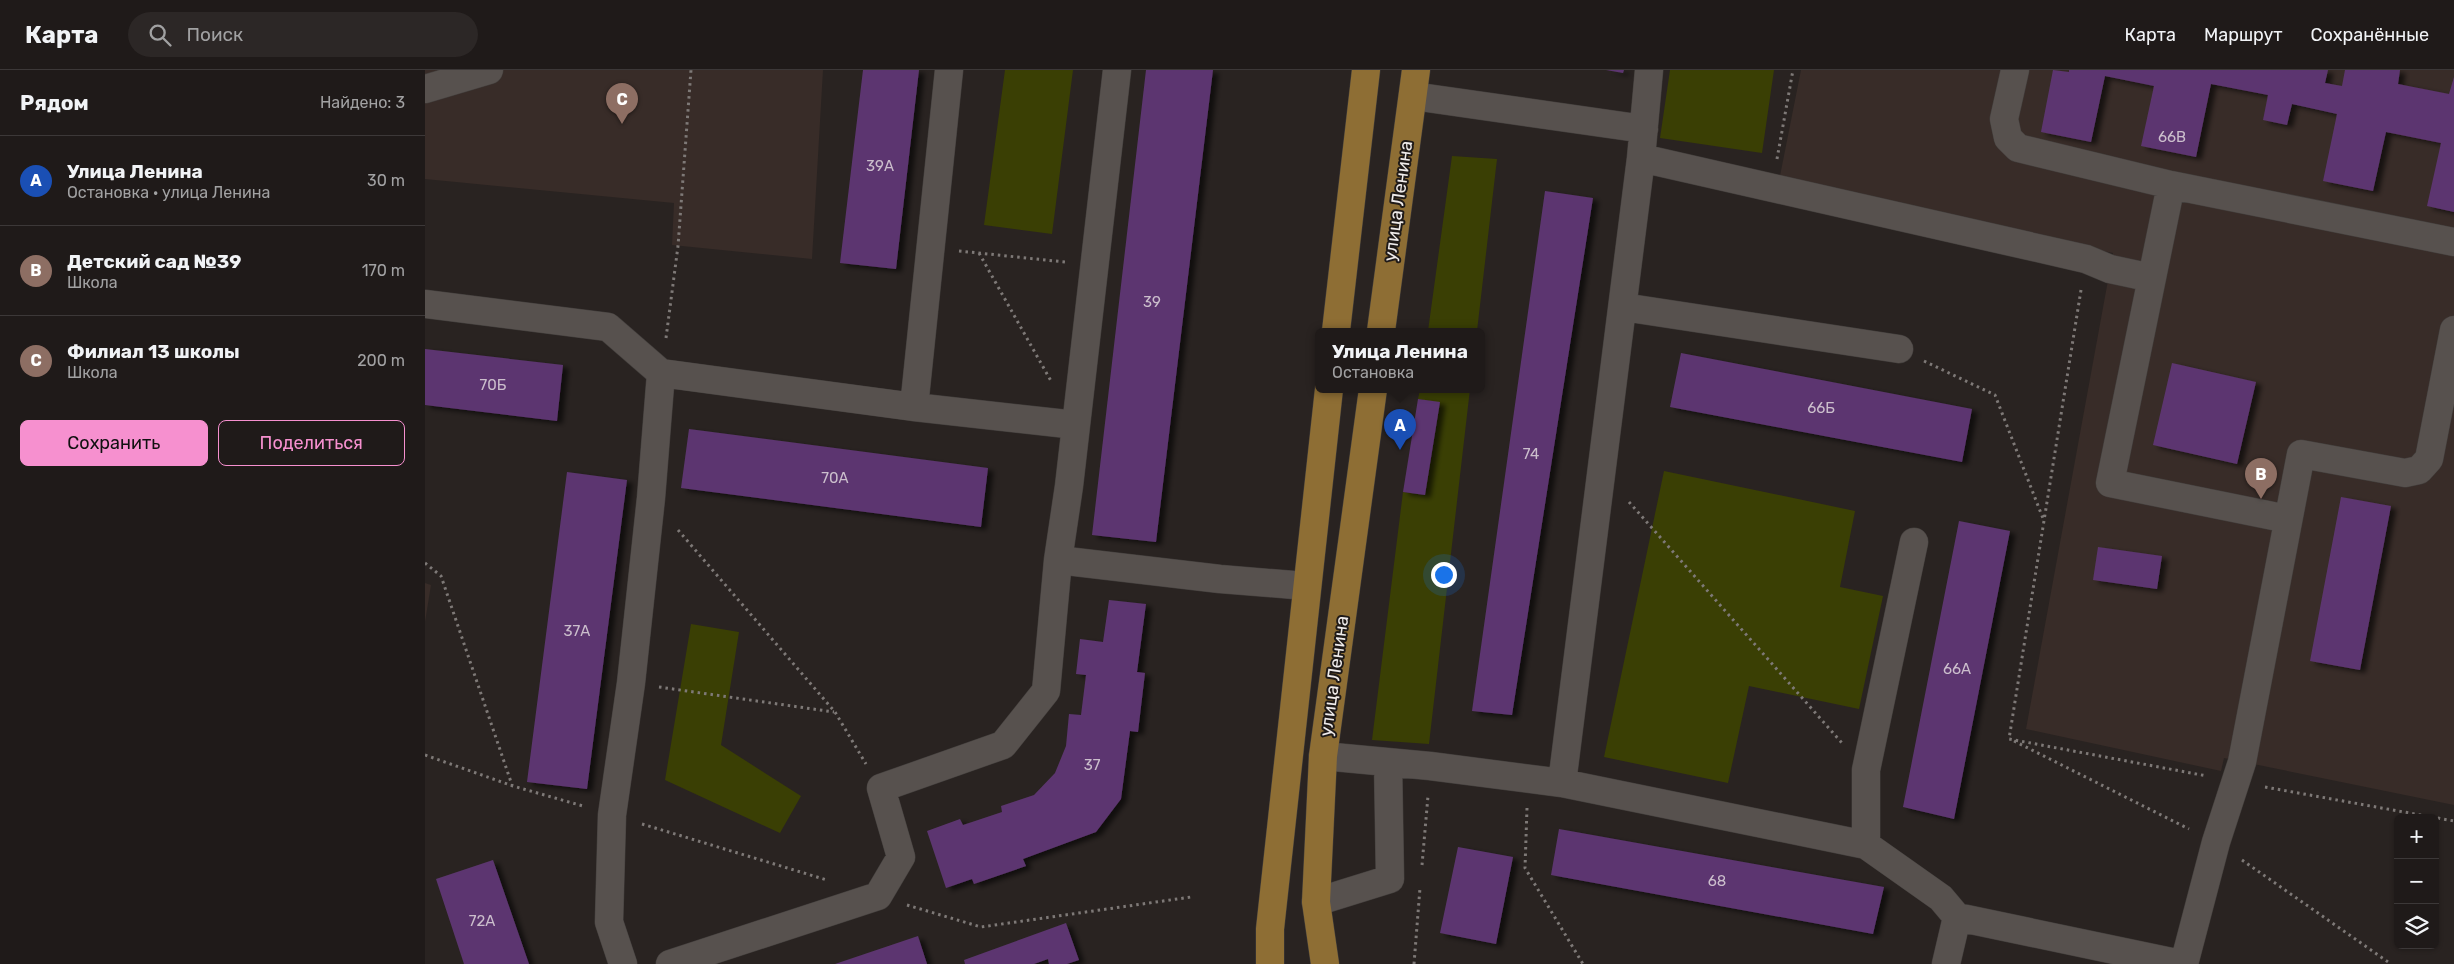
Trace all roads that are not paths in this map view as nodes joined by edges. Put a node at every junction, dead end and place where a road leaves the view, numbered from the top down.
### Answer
1 (489, 70) edge
2 (949, 70) edge
3 (1117, 70) edge
4 (1366, 70) edge
5 (1649, 70) edge
6 (2015, 70) edge
7 (1414, 83) edge
8 (425, 89) edge
9 (1644, 128) junction
10 (1641, 158) junction
11 (2171, 185) junction
12 (2454, 242) edge
13 (2152, 278) junction
14 (425, 304) edge
15 (1623, 307) junction
16 (1336, 328) edge
17 (1381, 328) edge
18 (2454, 330) edge
19 (1899, 348) road end
20 (661, 373) junction
21 (1329, 393) edge
22 (1372, 393) edge
23 (914, 408) junction
24 (1075, 426) junction
25 (2288, 519) junction
26 (1914, 542) dead end
27 (1058, 560) junction
28 (1307, 586) junction
29 (1323, 756) junction
30 (1388, 762) junction
31 (1562, 783) junction
32 (1866, 845) junction
33 (1316, 902) junction
34 (1957, 917) junction
35 (623, 964) edge
36 (670, 964) edge
37 (1270, 964) edge
38 (1325, 964) edge
39 (1946, 964) edge
40 (2183, 964) edge

1 - 8 lane
2 - 23 lane
3 - 24 lane
4 - 16 main road
5 - 9 lane
6 - 11 lane
7 - 9 lane
7 - 17 main road, улица Ленина
9 - 10 lane
10 - 13 lane
10 - 15 lane
11 - 12 lane
11 - 13 lane
13 - 25 lane
14 - 20 lane
15 - 19 lane
15 - 31 lane
18 - 25 lane
20 - 23 lane
20 - 35 lane
21 - 28 main road, улица Ленина
22 - 29 main road, улица Ленина
23 - 24 lane
24 - 27 lane
25 - 40 lane
26 - 32 lane
27 - 28 lane
27 - 36 lane
28 - 37 main road, улица Ленина
29 - 30 lane
29 - 33 main road, улица Ленина
30 - 31 lane
30 - 33 lane
31 - 32 lane
32 - 34 lane
33 - 38 main road, улица Ленина
34 - 39 lane
34 - 40 lane

